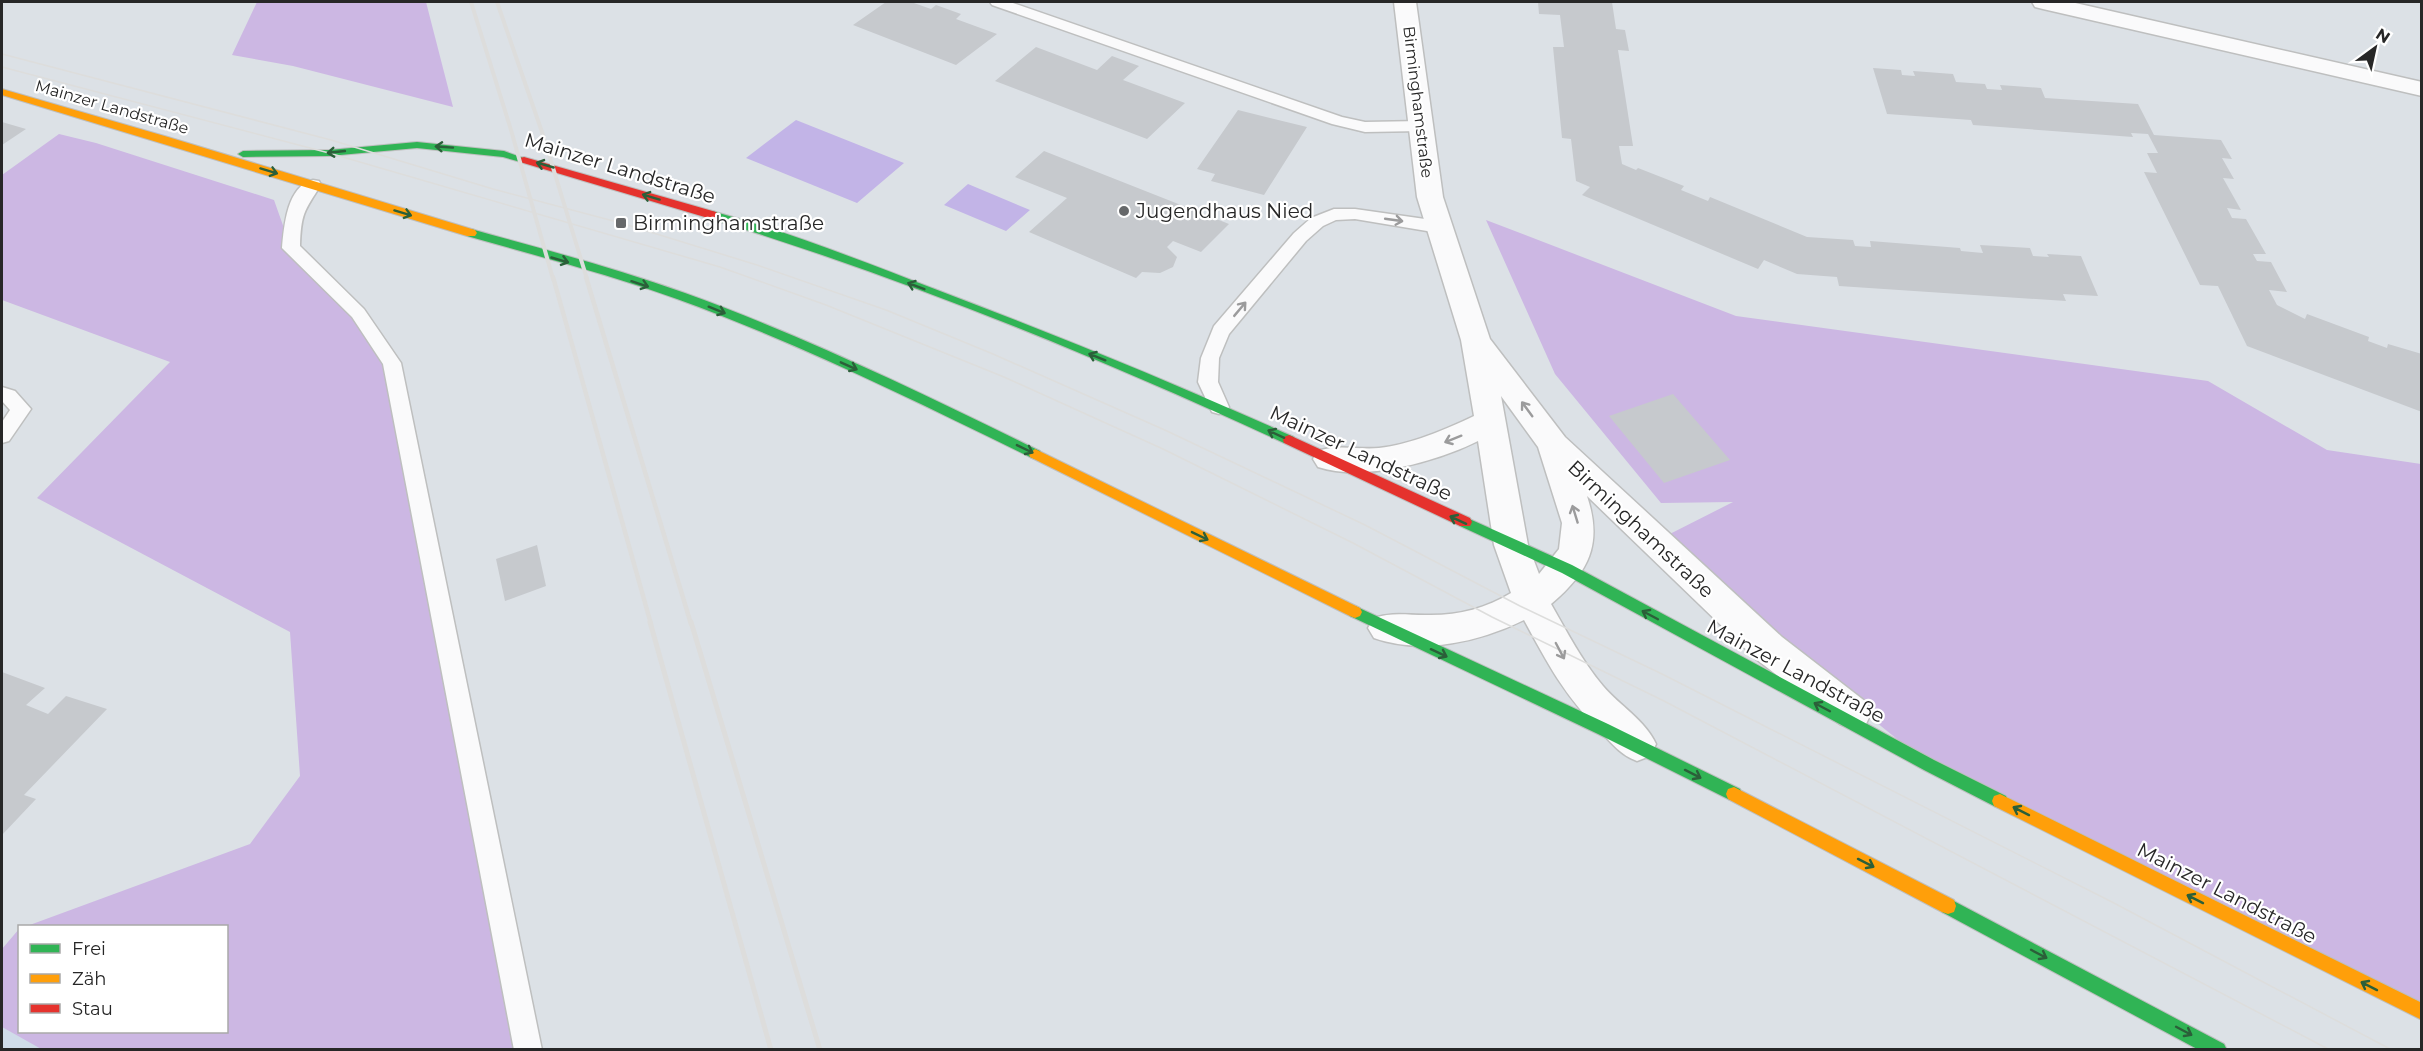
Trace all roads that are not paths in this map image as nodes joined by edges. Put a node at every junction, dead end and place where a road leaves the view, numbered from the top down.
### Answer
1 (997, 2) edge
2 (1405, 2) edge
3 (2043, 2) edge
4 (2421, 89) edge
5 (2, 92) edge
6 (1421, 126) junction
7 (213, 154) junction
8 (313, 185) junction
9 (1439, 227) junction
10 (1476, 340) junction
11 (2, 394) edge
12 (1219, 407) junction
13 (1491, 422) junction
14 (2, 436) edge
15 (1554, 445) junction
16 (1329, 459) junction
17 (1511, 545) junction
18 (1567, 569) junction
19 (1531, 600) junction
20 (1386, 628) junction
21 (1641, 747) junction
22 (1929, 765) junction
23 (2421, 1012) edge
24 (528, 1050) edge
25 (2218, 1050) edge

1 - 6 lane
2 - 6 street, Birminghamstraße
3 - 4 street
5 - 7 main road, Mainzer Landstraße
6 - 9 street, Birminghamstraße
7 -> 8 main road, Mainzer Landstraße
12 -> 7 main road, Mainzer Landstraße
8 -> 20 main road, Mainzer Landstraße
8 - 24 lane
9 - 10 street, Birminghamstraße
12 -> 9 lane
10 - 13 street, Birminghamstraße
15 -> 10 street, Birminghamstraße
11 - 14 lane
16 -> 12 main road, Mainzer Landstraße
13 -> 16 street
13 - 17 street, Birminghamstraße
18 -> 15 street, Birminghamstraße
15 - 22 street, Birminghamstraße
17 -> 16 main road, Mainzer Landstraße
17 - 18 main road, Mainzer Landstraße
17 - 19 street, Birminghamstraße
18 - 19 street, Birminghamstraße
22 -> 18 main road, Mainzer Landstraße
19 - 20 street, Birminghamstraße
19 -> 21 street, Birminghamstraße
20 -> 21 main road, Mainzer Landstraße
21 -> 25 main road, Mainzer Landstraße
23 -> 22 main road, Mainzer Landstraße

